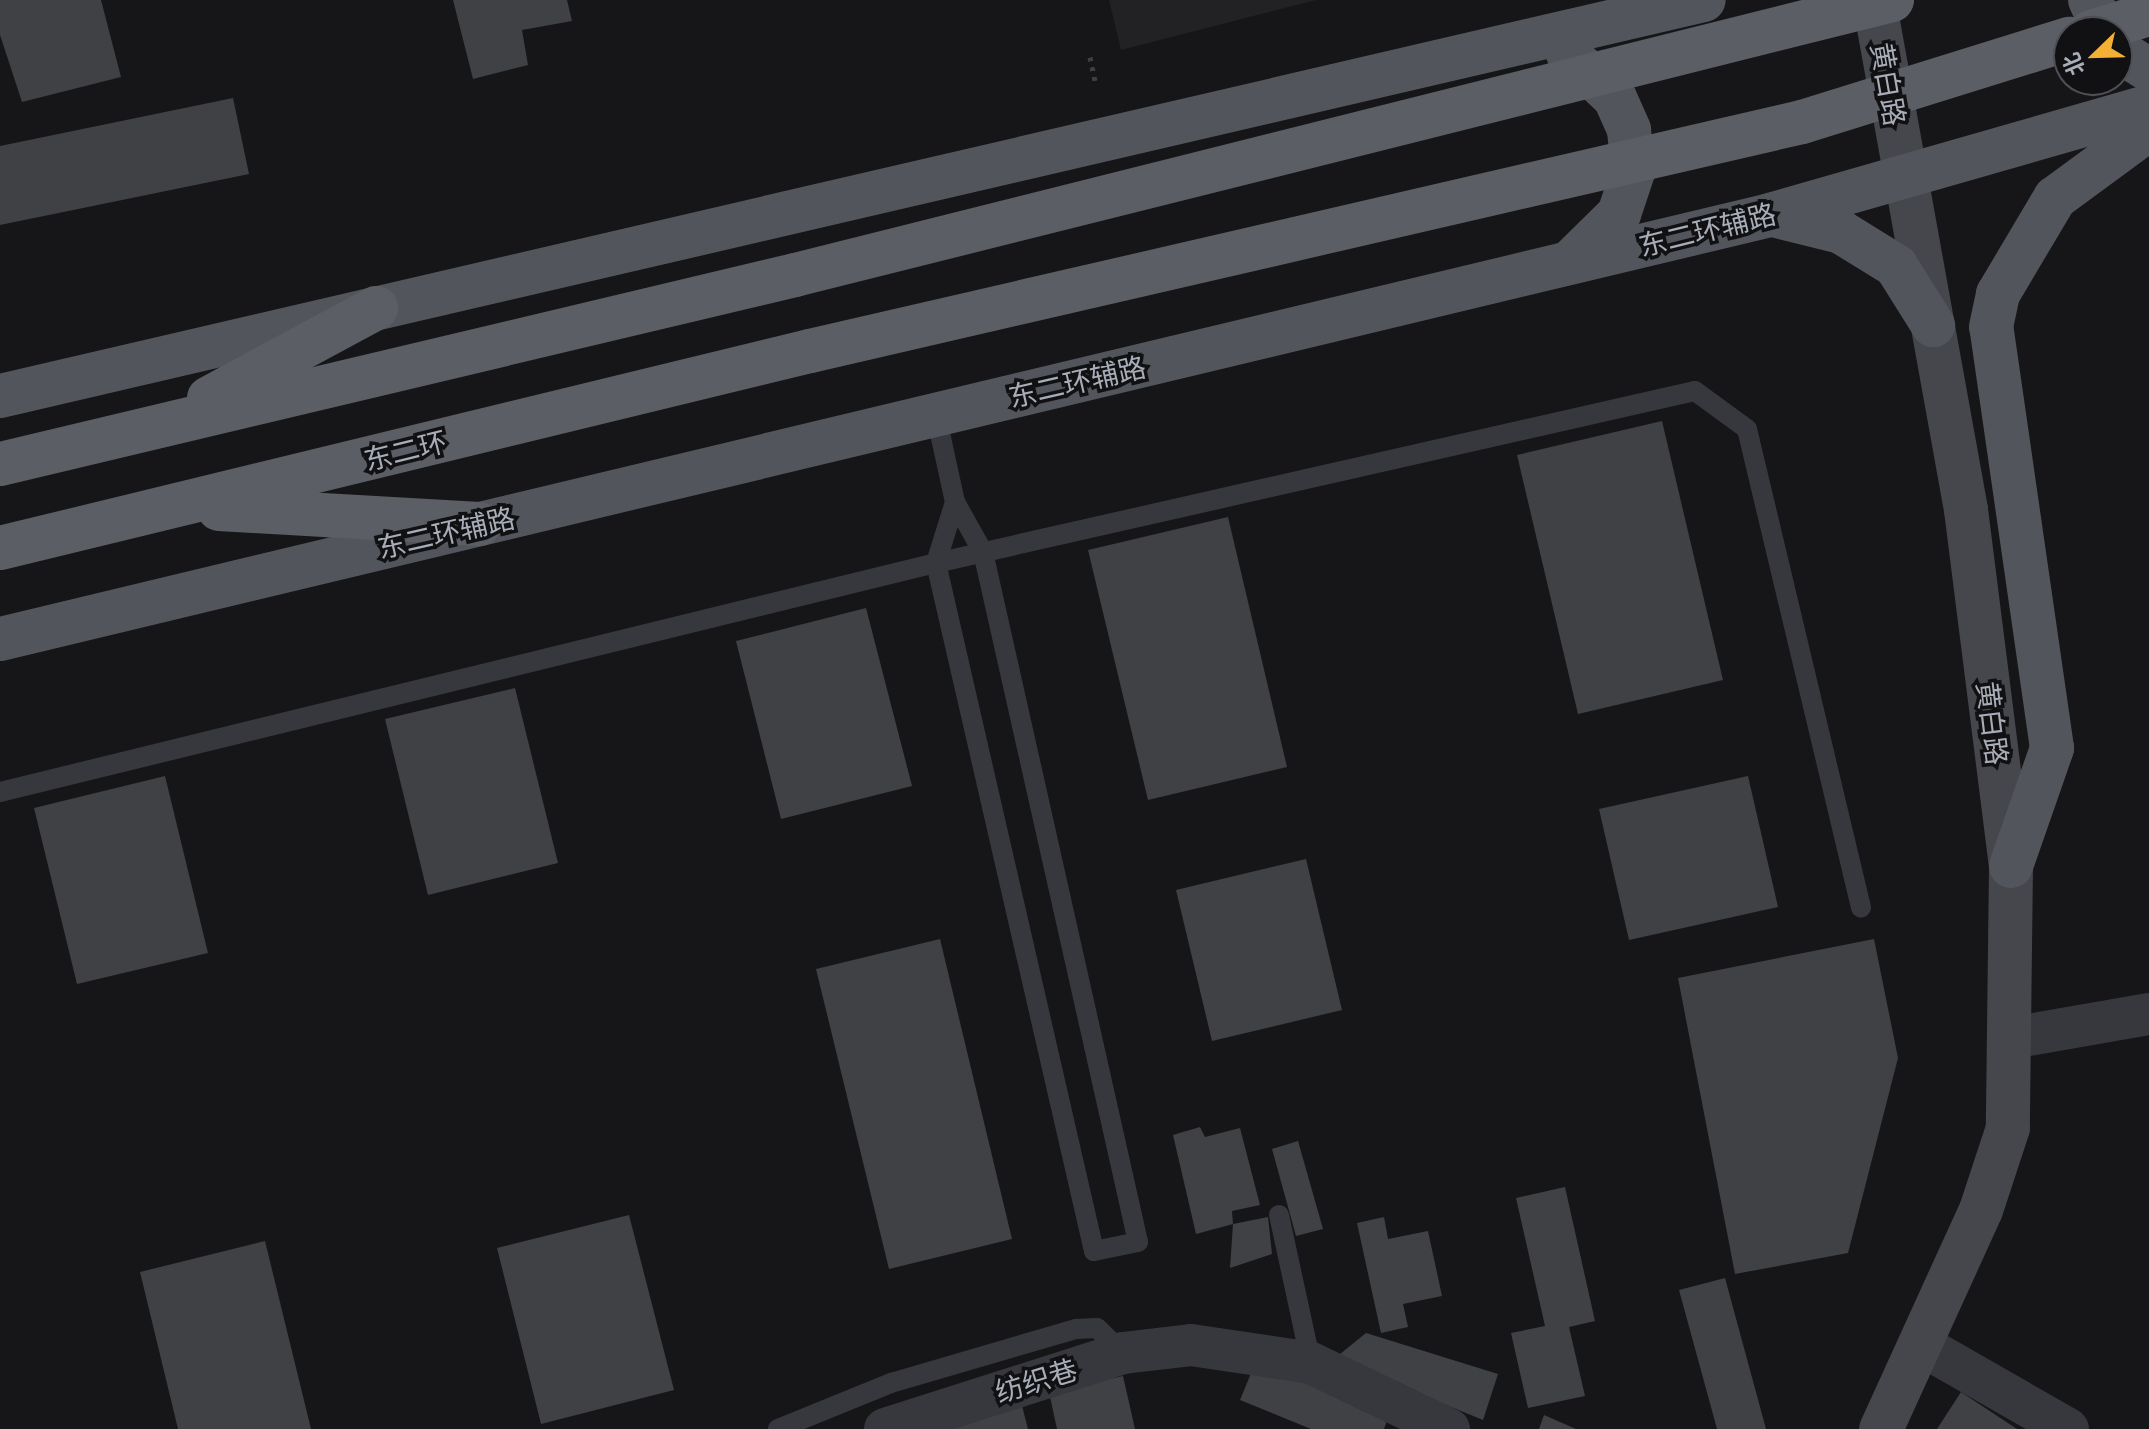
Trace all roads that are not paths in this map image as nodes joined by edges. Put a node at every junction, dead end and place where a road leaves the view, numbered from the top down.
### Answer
1 (1639, 0) edge
2 (1704, 0) edge
3 (1874, 0) edge
4 (1892, 0) edge
5 (1592, 26) junction
6 (1513, 44) junction
7 (2053, 44) edge
8 (2149, 106) edge
9 (2149, 129) edge
10 (1905, 176) junction
11 (1770, 215) junction
12 (1569, 263) junction
13 (376, 308) junction
14 (1933, 325) junction
15 (0, 396) edge
16 (936, 415) junction
17 (157, 426) junction
18 (0, 464) edge
19 (955, 502) junction
20 (173, 506) junction
21 (480, 524) junction
22 (0, 548) edge
23 (983, 552) junction
24 (936, 563) junction
25 (0, 639) edge
26 (0, 792) edge
27 (2011, 866) junction
28 (1861, 908) dead end
29 (2149, 1014) edge
30 (2011, 1038) junction
31 (1279, 1215) dead end
32 (1923, 1346) junction
33 (1123, 1353) junction
34 (1311, 1363) junction
35 (778, 1429) edge
36 (885, 1429) edge
37 (1449, 1429) edge
38 (1881, 1429) edge
39 (2068, 1429) edge

1 - 5 main road
2 - 5 main road
3 - 10 main road, 黄白路
4 - 17 highway, bridge
5 - 6 main road
6 - 12 main road
6 - 13 main road
7 - 20 highway, 东二环, bridge
8 - 10 main road, 东二环辅路
9 - 27 main road
10 - 11 main road, 东二环辅路
10 - 14 main road, 黄白路
11 - 12 main road, 东二环辅路
11 - 14 main road
12 - 16 main road, 东二环辅路
13 - 15 main road
13 - 17 highway
14 - 27 main road, 黄白路
16 - 19 lane
16 - 21 main road, 东二环辅路
17 - 18 highway
19 - 23 lane
19 - 24 lane
20 - 21 highway
20 - 22 highway, 东二环
21 - 25 main road, 东二环辅路
23 - 24 lane
23 - 24 lane
23 - 28 lane
24 - 26 lane
27 - 30 main road, 黄白路
29 - 30 street
30 - 32 main road, 黄白路
31 - 34 lane
32 - 38 main road, 黄白路
32 - 39 street
33 - 34 street, 纺织巷
33 - 35 lane
33 - 36 street, 纺织巷
34 - 37 street, 纺织巷

